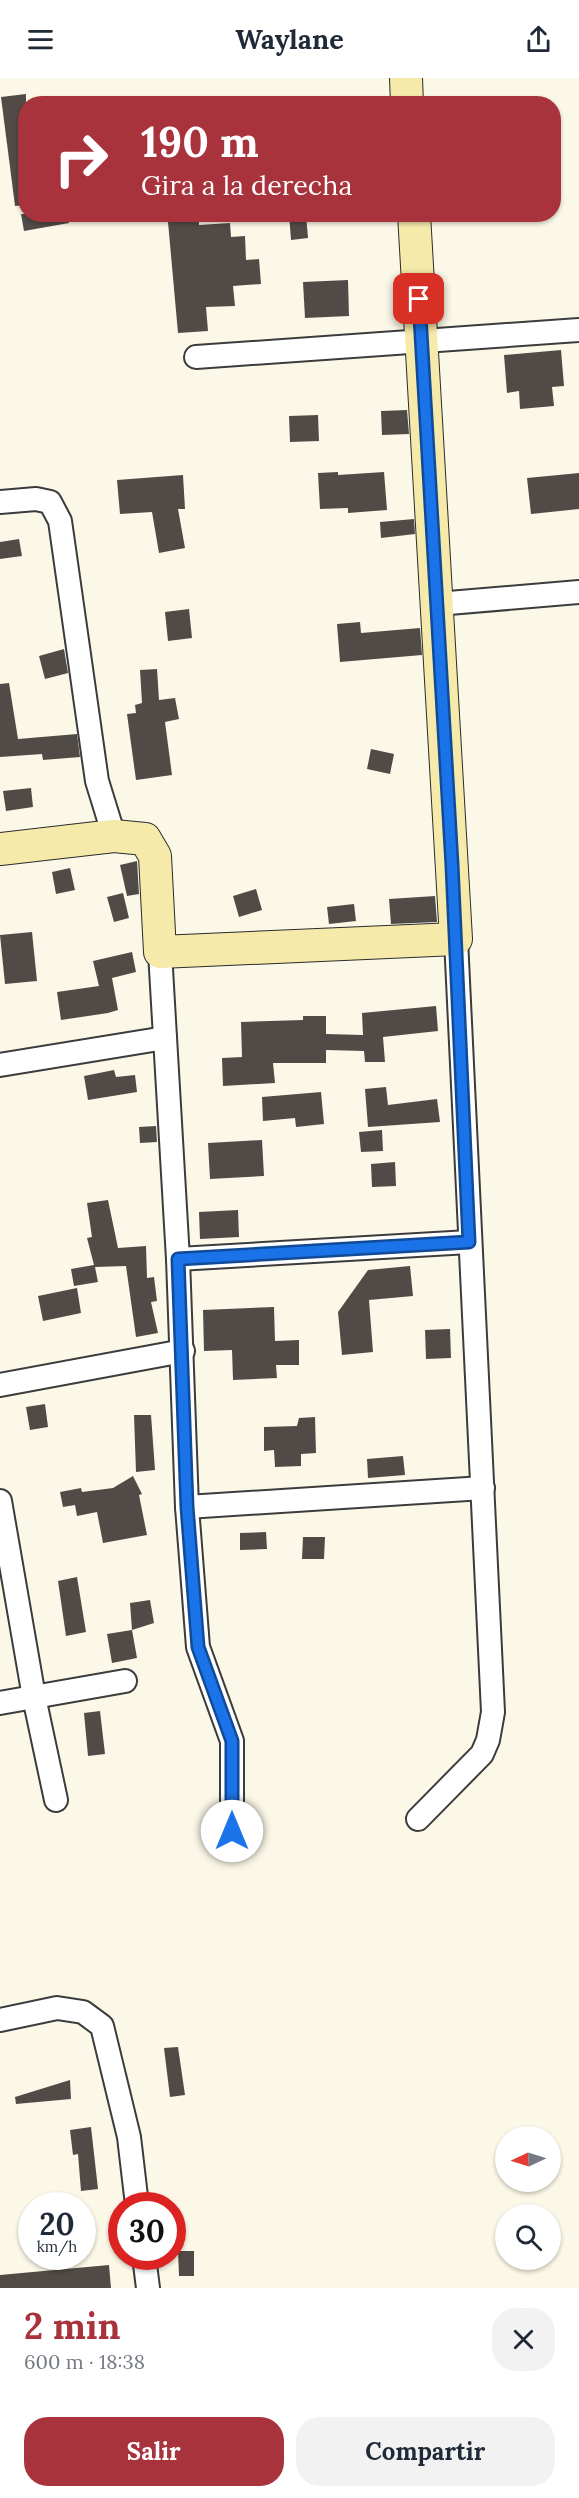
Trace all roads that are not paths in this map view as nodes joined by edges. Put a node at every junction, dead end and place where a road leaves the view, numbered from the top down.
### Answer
1 (406, 78) edge
2 (407, 96) edge
3 (415, 222) edge
4 (579, 330) edge
5 (422, 341) junction
6 (196, 357) dead end
7 (0, 502) edge
8 (579, 592) edge
9 (437, 604) junction
10 (114, 836) junction
11 (0, 849) edge
12 (456, 939) junction
13 (160, 952) junction
14 (165, 1038) junction
15 (0, 1065) edge
16 (469, 1242) junction
17 (178, 1259) junction
18 (183, 1351) junction
19 (0, 1385) edge
20 (483, 1488) junction
21 (0, 1501) edge
22 (187, 1507) junction
23 (125, 1681) dead end
24 (34, 1697) junction
25 (0, 1702) edge
26 (56, 1800) dead end
27 (418, 1819) dead end
28 (232, 1831) dead end
29 (0, 2020) edge
30 (135, 2192) edge
31 (146, 2270) edge
32 (148, 2288) edge

1 - 2 street
3 - 5 street
4 - 5 street
5 - 6 street
5 - 9 street
7 - 10 street
8 - 9 street
9 - 12 street
10 - 11 street
10 - 13 street
12 - 13 street
12 - 16 street
13 - 14 street
14 - 15 street
14 - 17 street
16 - 17 street
16 - 20 street
17 - 18 street
18 - 19 street
18 - 22 street
20 - 22 street
20 - 27 street
21 - 24 street
22 - 28 street
23 - 24 street
24 - 25 street
24 - 26 street
29 - 30 street
31 - 32 street

